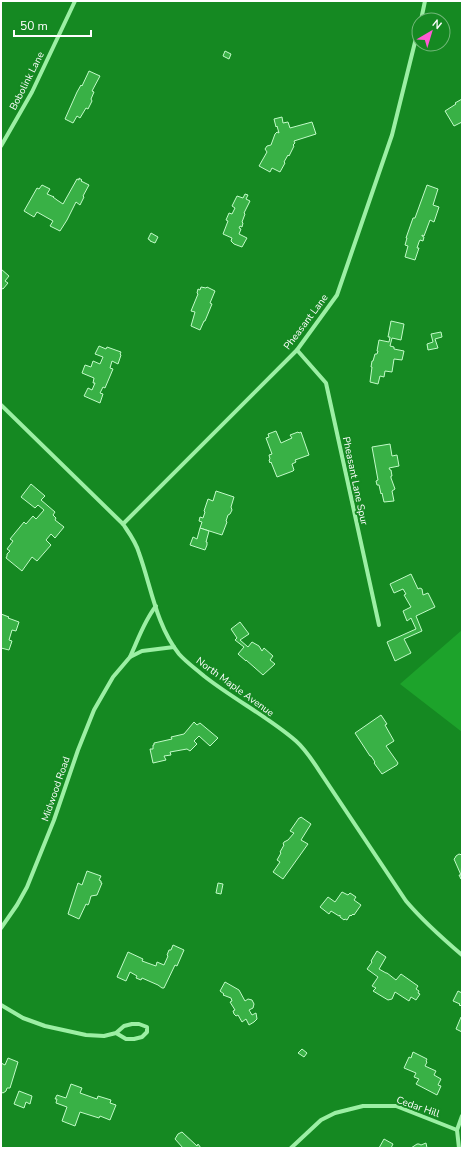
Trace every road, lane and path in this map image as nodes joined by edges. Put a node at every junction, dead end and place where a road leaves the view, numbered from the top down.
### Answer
1 (76, 1) edge
2 (425, 1) edge
3 (423, 12) edge
4 (412, 52) edge
5 (1, 146) edge
6 (297, 350) junction
7 (1, 405) edge
8 (123, 524) junction
9 (156, 606) junction
10 (378, 625) dead end
11 (174, 647) junction
12 (130, 657) junction
13 (1, 928) edge
14 (462, 954) edge
15 (1, 1005) edge
16 (116, 1033) junction
17 (462, 1116) edge
18 (457, 1130) junction
19 (291, 1148) edge
20 (459, 1148) edge

1 - 5 street, Bobolink Lane
2 - 3 street
4 - 6 street, Pheasant Lane
6 - 8 street, Pheasant Lane
6 - 10 street, Pheasant Lane Spur
7 - 8 street, North Maple Avenue
8 - 9 street, North Maple Avenue
9 - 11 street, North Maple Avenue
9 - 12 street, Midwood Road
11 - 12 street, Midwood Road
11 - 14 street, North Maple Avenue
12 - 13 street, Midwood Road
15 - 16 street
16 - 16 street
17 - 18 street
18 - 19 street, Cedar Hill
18 - 20 street

